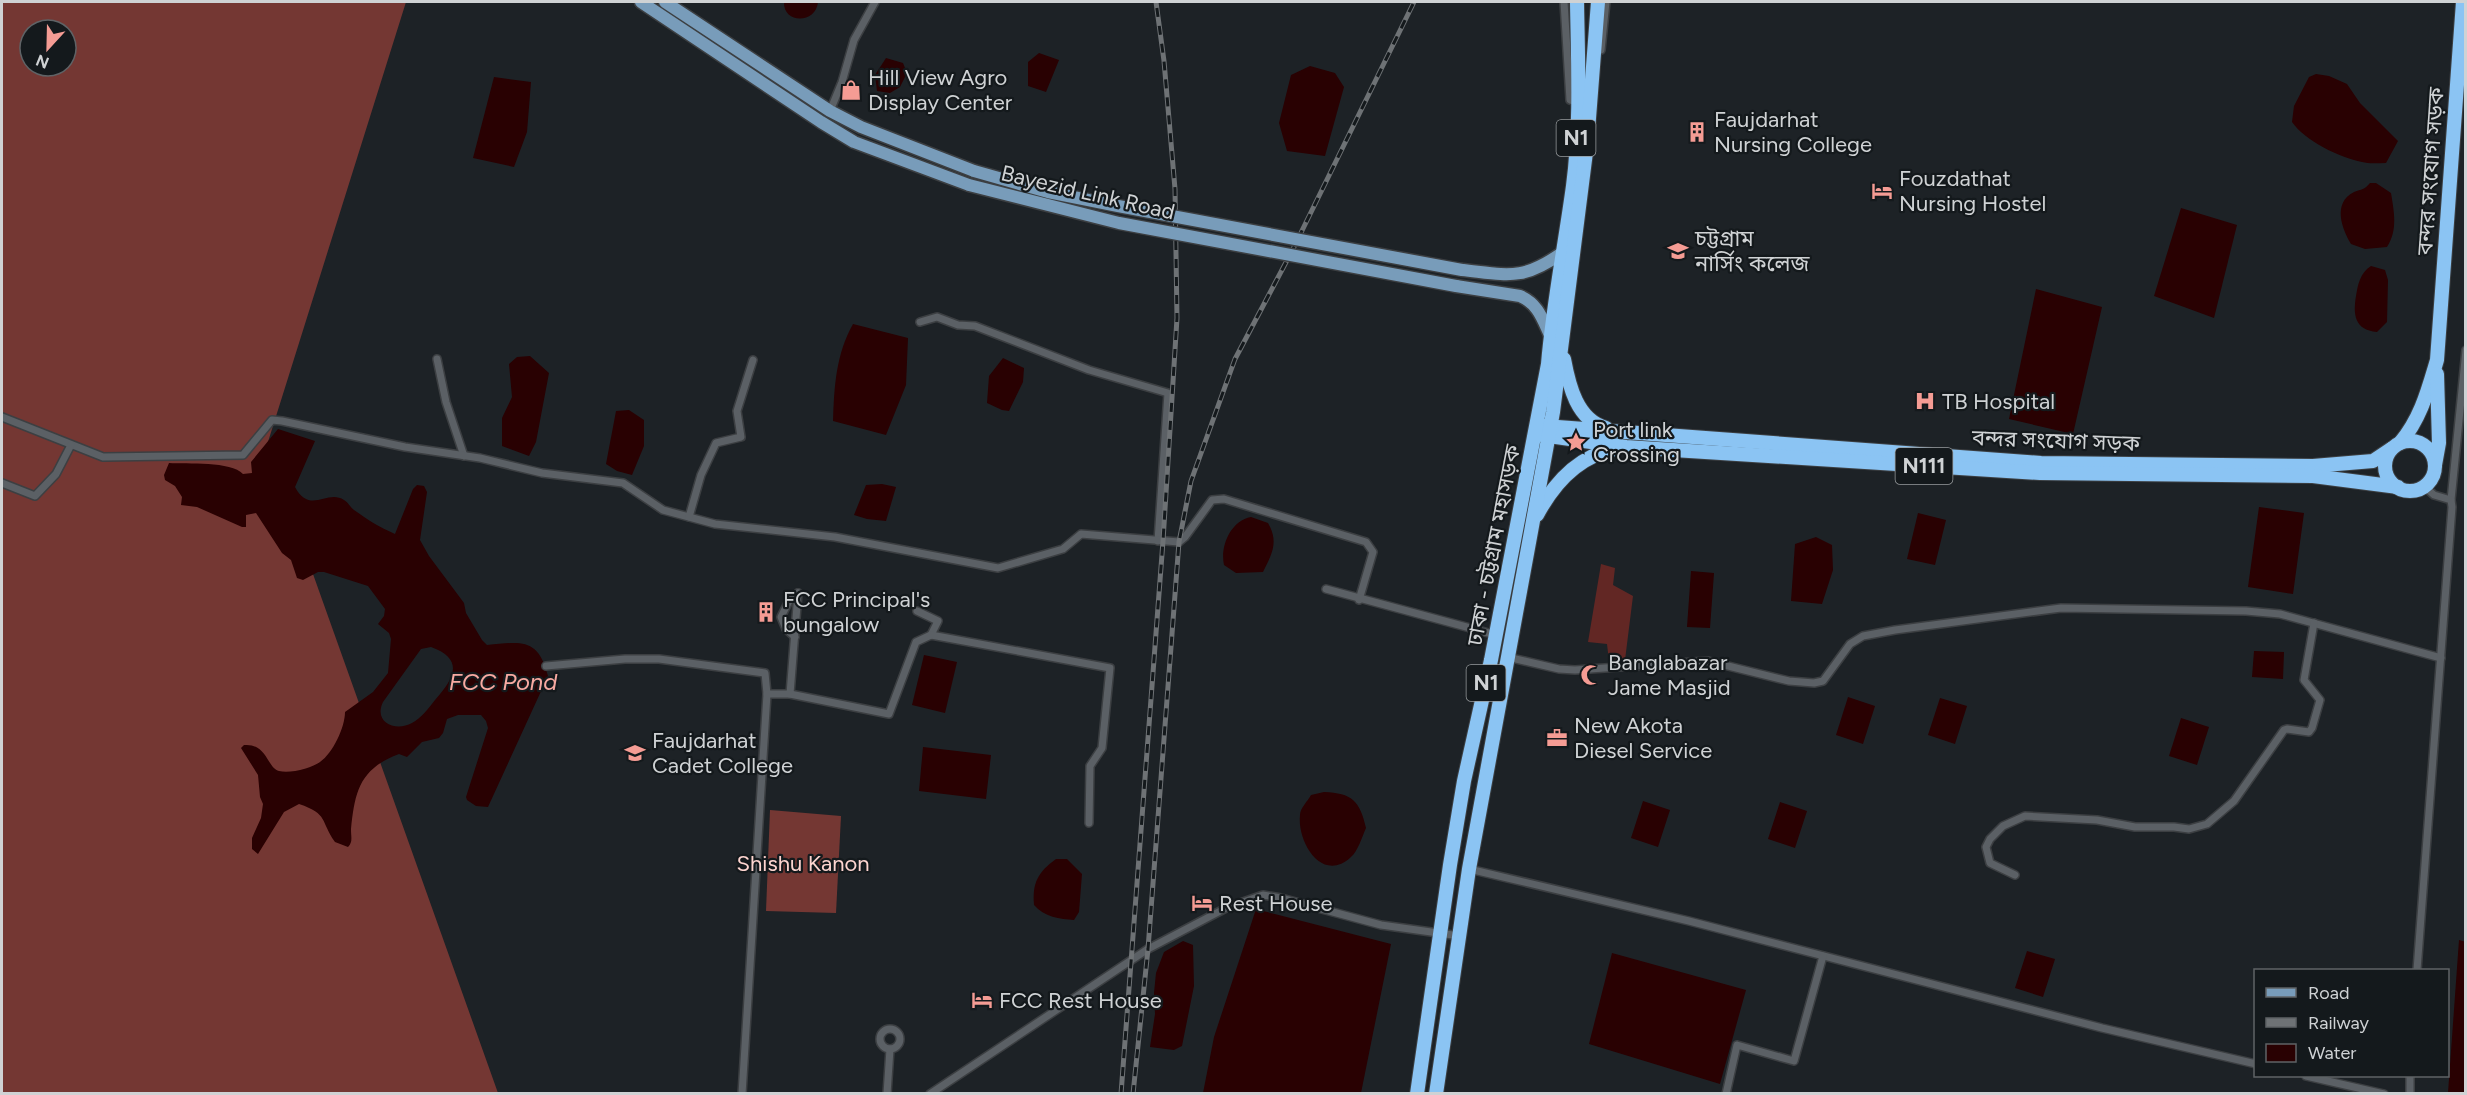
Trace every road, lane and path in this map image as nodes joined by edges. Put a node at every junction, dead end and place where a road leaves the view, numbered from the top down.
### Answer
1 (641, 2) edge
2 (665, 2) edge
3 (875, 2) edge
4 (1564, 2) edge
5 (1577, 2) edge
6 (1598, 2) edge
7 (1606, 2) edge
8 (2463, 2) edge
9 (1585, 103) junction
10 (830, 111) junction
11 (1587, 144) junction
12 (1562, 253) junction
13 (920, 322) dead end
14 (1550, 335) junction
15 (1562, 345) junction
16 (2466, 350) edge
17 (437, 359) dead end
18 (753, 360) dead end
19 (2437, 360) junction
20 (2, 417) edge
21 (1543, 431) junction
22 (1626, 440) junction
23 (71, 445) junction
24 (2396, 446) junction
25 (464, 456) junction
26 (2434, 471) junction
27 (2, 483) edge
28 (2424, 486) junction
29 (2398, 488) junction
30 (2451, 500) junction
31 (689, 517) junction
32 (1530, 531) junction
33 (1158, 541) junction
34 (1326, 589) dead end
35 (1359, 600) junction
36 (917, 611) dead end
37 (2314, 623) junction
38 (932, 635) junction
39 (1496, 635) junction
40 (795, 637) junction
41 (1507, 657) junction
42 (2440, 658) junction
43 (546, 666) dead end
44 (767, 694) junction
45 (790, 694) junction
46 (1089, 823) dead end
47 (1468, 869) junction
48 (2015, 875) dead end
49 (1441, 934) junction
50 (1460, 936) junction
51 (1823, 956) junction
52 (2417, 969) edge
53 (890, 1049) dead end
54 (2254, 1064) edge
55 (2310, 1077) edge
56 (2410, 1077) edge
57 (742, 1094) edge
58 (887, 1094) edge
59 (930, 1094) edge
60 (1417, 1094) edge
61 (1436, 1094) edge
62 (1726, 1094) edge
63 (2384, 1094) edge
64 (2410, 1094) edge

1 - 14 main road, Bayezid Link Road, bridge
2 - 10 main road, Bayezid Link Road
3 - 10 street
4 - 9 street
5 - 9 highway, ঢাকা - চট্টগ্রাম মহাসড়ক / N1
6 - 9 highway, ঢাকা - চট্টগ্রাম মহাসড়ক / N1
7 - 11 street
8 - 19 highway, বন্দর সংযোগ সড়ক
9 - 11 highway, ঢাকা - চট্টগ্রাম মহাসড়ক / N1
9 - 12 highway, ঢাকা - চট্টগ্রাম মহাসড়ক / N1
10 - 12 main road, Bayezid Link Road, bridge
11 - 15 highway, ঢাকা - চট্টগ্রাম মহাসড়ক / N1
12 - 14 highway, ঢাকা - চট্টগ্রাম মহাসড়ক / N1
13 - 33 street
14 - 21 highway, ঢাকা - চট্টগ্রাম মহাসড়ক / N1
15 - 21 highway, ঢাকা - চট্টগ্রাম মহাসড়ক / N1
15 - 22 highway
16 - 30 street
17 - 25 street
18 - 31 street
19 - 24 highway, বন্দর সংযোগ সড়ক
19 - 26 highway
20 - 23 street
21 - 22 highway, বন্দর সংযোগ সড়ক / N111
21 - 32 highway, ঢাকা - চট্টগ্রাম মহাসড়ক / N1
21 - 39 highway, ঢাকা - চট্টগ্রাম মহাসড়ক / N1
22 - 24 highway, বন্দর সংযোগ সড়ক / N111
22 - 29 highway, বন্দর সংযোগ সড়ক / N111
22 - 32 highway
23 - 25 street
23 - 27 street
24 - 26 highway
24 - 29 highway
25 - 31 street
26 - 28 highway
28 - 29 highway, N111
28 - 30 street
30 - 42 street
31 - 33 street
32 - 41 highway, ঢাকা - চট্টগ্রাম মহাসড়ক / N1
33 - 35 street
34 - 35 street
35 - 39 street
36 - 38 street
37 - 41 street
37 - 42 street
37 - 48 street
38 - 45 street
38 - 46 street
39 - 49 highway, ঢাকা - চট্টগ্রাম মহাসড়ক / N1
40 - 40 street
40 - 45 street
41 - 47 highway, ঢাকা - চট্টগ্রাম মহাসড়ক / N1
42 - 52 street
43 - 44 street
44 - 45 street
44 - 57 street
47 - 50 highway, ঢাকা - চট্টগ্রাম মহাসড়ক / N1
47 - 51 street
49 - 50 street
49 - 59 street
49 - 60 highway, ঢাকা - চট্টগ্রাম মহাসড়ক / N1
50 - 61 highway, ঢাকা - চট্টগ্রাম মহাসড়ক / N1
51 - 54 street
51 - 62 street
53 - 58 street
55 - 63 street
56 - 64 street

